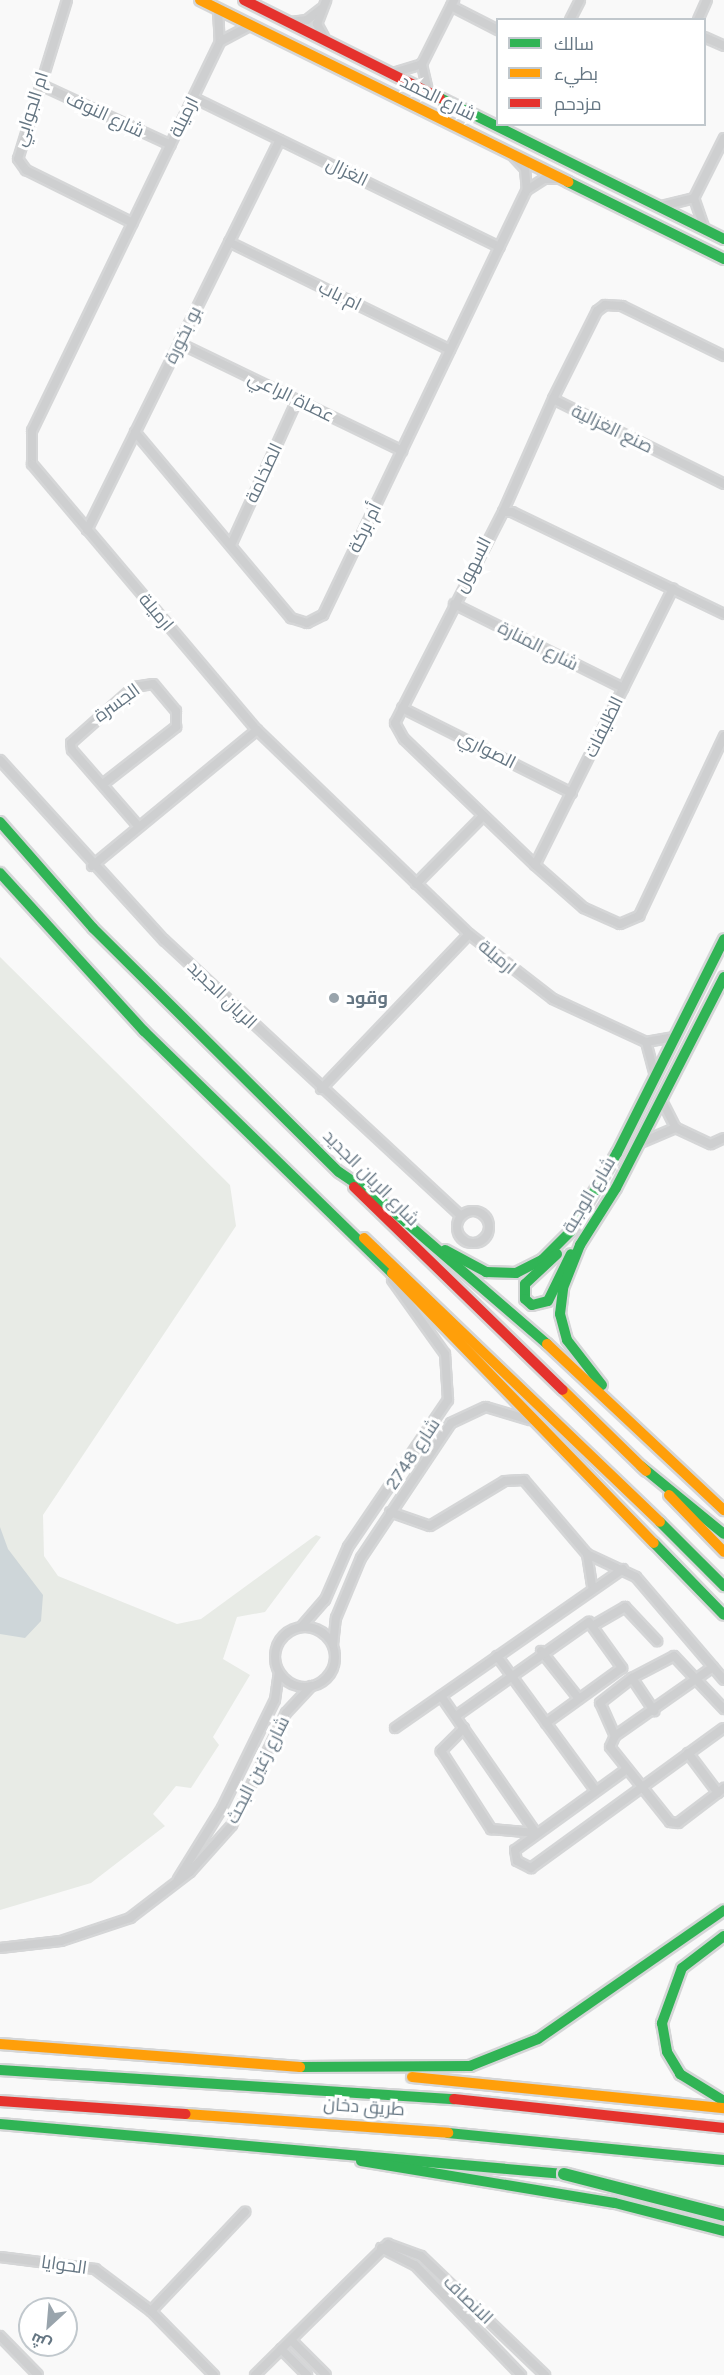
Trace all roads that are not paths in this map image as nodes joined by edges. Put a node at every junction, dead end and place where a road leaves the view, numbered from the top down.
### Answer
1 (67, 0) edge
2 (200, 0) edge
3 (244, 0) edge
4 (326, 0) edge
5 (580, 0) edge
6 (707, 0) edge
7 (453, 3) edge
8 (217, 8) junction
9 (321, 9) junction
10 (571, 18) edge
11 (699, 18) edge
12 (286, 22) junction
13 (251, 25) junction
14 (496, 29) edge
15 (706, 37) edge
16 (220, 42) junction
17 (328, 43) junction
18 (724, 46) edge
19 (422, 64) junction
20 (392, 74) junction
21 (39, 84) junction
22 (430, 93) junction
23 (194, 98) junction
24 (724, 138) edge
25 (280, 140) junction
26 (171, 145) junction
27 (513, 155) junction
28 (716, 155) junction
29 (724, 159) edge
30 (562, 179) junction
31 (527, 190) junction
32 (694, 198) junction
33 (654, 206) junction
34 (133, 223) junction
35 (708, 232) junction
36 (724, 239) edge
37 (229, 242) junction
38 (500, 247) junction
39 (724, 259) edge
40 (179, 343) junction
41 (450, 350) junction
42 (724, 356) edge
43 (554, 399) junction
44 (297, 400) junction
45 (135, 432) junction
46 (402, 451) junction
47 (724, 484) edge
48 (503, 512) junction
49 (87, 530) junction
50 (231, 545) junction
51 (673, 588) junction
52 (454, 603) junction
53 (724, 614) edge
54 (623, 688) junction
55 (402, 708) junction
56 (257, 730) junction
57 (724, 736) edge
58 (0, 760) edge
59 (103, 784) junction
60 (572, 793) junction
61 (482, 817) junction
62 (0, 822) edge
63 (138, 826) junction
64 (536, 865) junction
65 (92, 866) junction
66 (0, 873) edge
67 (416, 884) junction
68 (469, 934) junction
69 (724, 939) edge
70 (724, 976) edge
71 (675, 1037) junction
72 (646, 1042) junction
73 (655, 1077) junction
74 (321, 1089) junction
75 (662, 1101) junction
76 (676, 1128) junction
77 (724, 1138) edge
78 (640, 1143) junction
79 (339, 1172) junction
80 (459, 1214) junction
81 (340, 1220) junction
82 (571, 1231) junction
83 (423, 1238) junction
84 (580, 1245) junction
85 (390, 1276) junction
86 (531, 1420) junction
87 (634, 1425) junction
88 (641, 1466) junction
89 (724, 1510) edge
90 (390, 1512) junction
91 (357, 1533) junction
92 (724, 1534) edge
93 (372, 1540) junction
94 (724, 1552) edge
95 (587, 1554) junction
96 (623, 1569) junction
97 (592, 1586) junction
98 (724, 1586) edge
99 (724, 1615) edge
100 (594, 1625) junction
101 (302, 1626) junction
102 (657, 1641) dead end
103 (333, 1645) junction
104 (542, 1651) junction
105 (497, 1656) junction
106 (713, 1667) junction
107 (279, 1673) junction
108 (512, 1677) junction
109 (632, 1678) junction
110 (724, 1680) edge
111 (696, 1681) junction
112 (311, 1686) junction
113 (441, 1696) junction
114 (579, 1699) junction
115 (724, 1709) edge
116 (654, 1711) junction
117 (456, 1716) junction
118 (546, 1723) junction
119 (395, 1728) dead end
120 (464, 1728) junction
121 (724, 1728) edge
122 (615, 1736) junction
123 (688, 1753) junction
124 (627, 1769) junction
125 (640, 1788) junction
126 (721, 1790) edge
127 (595, 1791) junction
128 (536, 1833) junction
129 (178, 1879) junction
130 (724, 1910) edge
131 (724, 1936) edge
132 (0, 1948) edge
133 (0, 2044) edge
134 (332, 2069) junction
135 (0, 2070) edge
136 (0, 2101) edge
137 (724, 2101) edge
138 (724, 2108) edge
139 (0, 2124) edge
140 (724, 2128) edge
141 (277, 2146) junction
142 (724, 2160) edge
143 (245, 2212) dead end
144 (724, 2215) edge
145 (724, 2230) edge
146 (381, 2248) junction
147 (0, 2257) edge
148 (151, 2311) junction
149 (0, 2336) edge
150 (291, 2340) junction
151 (281, 2349) junction
152 (38, 2375) edge
153 (214, 2375) edge
154 (255, 2375) edge
155 (307, 2375) edge
156 (326, 2375) edge
157 (521, 2375) edge
158 (545, 2375) edge

1 - 21 street, ام الجوابي
2 - 8 main road, شارع الحمد
3 - 12 main road, شارع الحمد
4 - 9 street
5 - 10 street
6 - 11 street
7 - 14 street
7 - 19 street
8 - 13 main road, شارع الحمد
8 - 16 street, ارميلة
9 - 12 street
9 - 17 street
12 - 17 main road, شارع الحمد
13 - 16 street
13 - 27 main road, شارع الحمد
15 - 18 street
16 - 23 street, ارميلة
17 - 20 main road, شارع الحمد
19 - 20 street
19 - 22 street
20 - 22 main road, شارع الحمد
21 - 26 street, شارع النوف
21 - 34 street, ام الجوابي
22 - 33 main road, شارع الحمد
23 - 25 street, الغزال
23 - 26 street, ارميلة
24 - 28 street
25 - 37 street, بو بخورة
25 - 38 street, الغزال
26 - 34 street, ارميلة
27 - 30 main road, شارع الحمد
27 - 31 street
28 - 29 street
28 - 32 street
30 - 31 street
30 - 39 main road, شارع الحمد
31 - 38 street, أم بركة
32 - 33 street
32 - 35 street
33 - 35 main road, شارع الحمد
34 - 49 street, ارميلة
35 - 36 main road, شارع الحمد
37 - 40 street, بو بخورة
37 - 41 street, ام باب
38 - 41 street, أم بركة
40 - 44 street, عصاة الراعي
40 - 45 street, بو بخورة
41 - 46 street, أم بركة
42 - 43 street, صنع الغزالية
43 - 47 street, صنع الغزالية
43 - 48 street, السهول
44 - 46 street, عصاة الراعي
44 - 50 street, الصخامة
45 - 49 street, بو بخورة
45 - 50 street, أم بركة
46 - 50 street, أم بركة
48 - 51 street
48 - 52 street, السهول
49 - 56 street, ارميلة
51 - 53 street
51 - 54 street, الظليفات
52 - 54 street, شارع المنارة
52 - 55 street, السهول
54 - 60 street, الظليفات
55 - 60 street, الصواري
55 - 61 street, السهول
56 - 63 street
56 - 67 street, ارميلة
57 - 64 street, السهول
58 - 65 street, الريان الجديد
59 - 59 street, الجسرة
59 - 63 street, الجسرة
60 - 64 street, الظليفات
61 - 64 street, السهول
61 - 67 street
62 - 79 main road, شارع الريان الجديد
63 - 65 street
65 - 74 street, الريان الجديد
66 - 81 main road
67 - 68 street, ارميلة
68 - 72 street, ارميلة
68 - 74 street
69 - 71 main road, شارع الوجبة
70 - 75 main road, شارع الوجبة
71 - 72 street
71 - 73 main road, شارع الوجبة
72 - 73 street
73 - 82 main road, شارع الوجبة
74 - 80 street, الريان الجديد
75 - 76 street
75 - 78 main road, شارع الوجبة
76 - 77 street
76 - 78 street
78 - 84 main road, شارع الوجبة
79 - 83 main road
79 - 88 main road, شارع الريان الجديد
80 - 80 street, الريان الجديد
81 - 85 main road
81 - 98 main road
82 - 83 main road, شارع الوجبة
82 - 84 main road
83 - 87 main road
84 - 87 main road, شارع الوجبة
85 - 86 main road
85 - 91 street, شارع 2748
86 - 90 street, شارع 2748
86 - 99 main road
87 - 89 main road
88 - 92 main road
88 - 94 main road, شارع الريان الجديد
90 - 93 street, شارع 2748
90 - 95 street
91 - 93 street
91 - 101 street, شارع 2748
93 - 103 street, شارع 2748
95 - 96 street
95 - 97 street
96 - 97 street
96 - 106 street
97 - 105 street
100 - 102 street
100 - 104 street
100 - 114 street
101 - 103 street
101 - 107 street
103 - 112 street
104 - 108 street
104 - 114 street
105 - 108 street
105 - 113 street
106 - 110 street
106 - 111 street
107 - 112 street
107 - 129 street, شارع زغين البحث
108 - 117 street
108 - 118 street
109 - 111 street
109 - 116 street
109 - 122 street
111 - 115 street
111 - 116 street
112 - 129 street, شارع زغين البحث
113 - 117 street
113 - 119 street
114 - 118 street
116 - 122 street
117 - 120 street
118 - 127 street
120 - 128 street
120 - 128 street
121 - 123 street
122 - 124 street
123 - 125 street
123 - 126 street
124 - 125 street
124 - 127 street
125 - 126 street
125 - 128 street
127 - 128 street
129 - 132 street, شارع زغين البحث
130 - 134 main road
131 - 137 main road
133 - 134 main road
134 - 138 main road
135 - 140 main road, طريق دخان
136 - 142 main road, طريق دخان
139 - 141 main road
141 - 144 main road, bridge
141 - 145 main road
143 - 148 street
146 - 150 street
146 - 157 street, الانصاف
146 - 158 street, الانصاف
147 - 148 street, الحوايا
148 - 153 street, الحوايا
149 - 152 street
150 - 151 street
150 - 156 street
151 - 154 street
151 - 155 street

